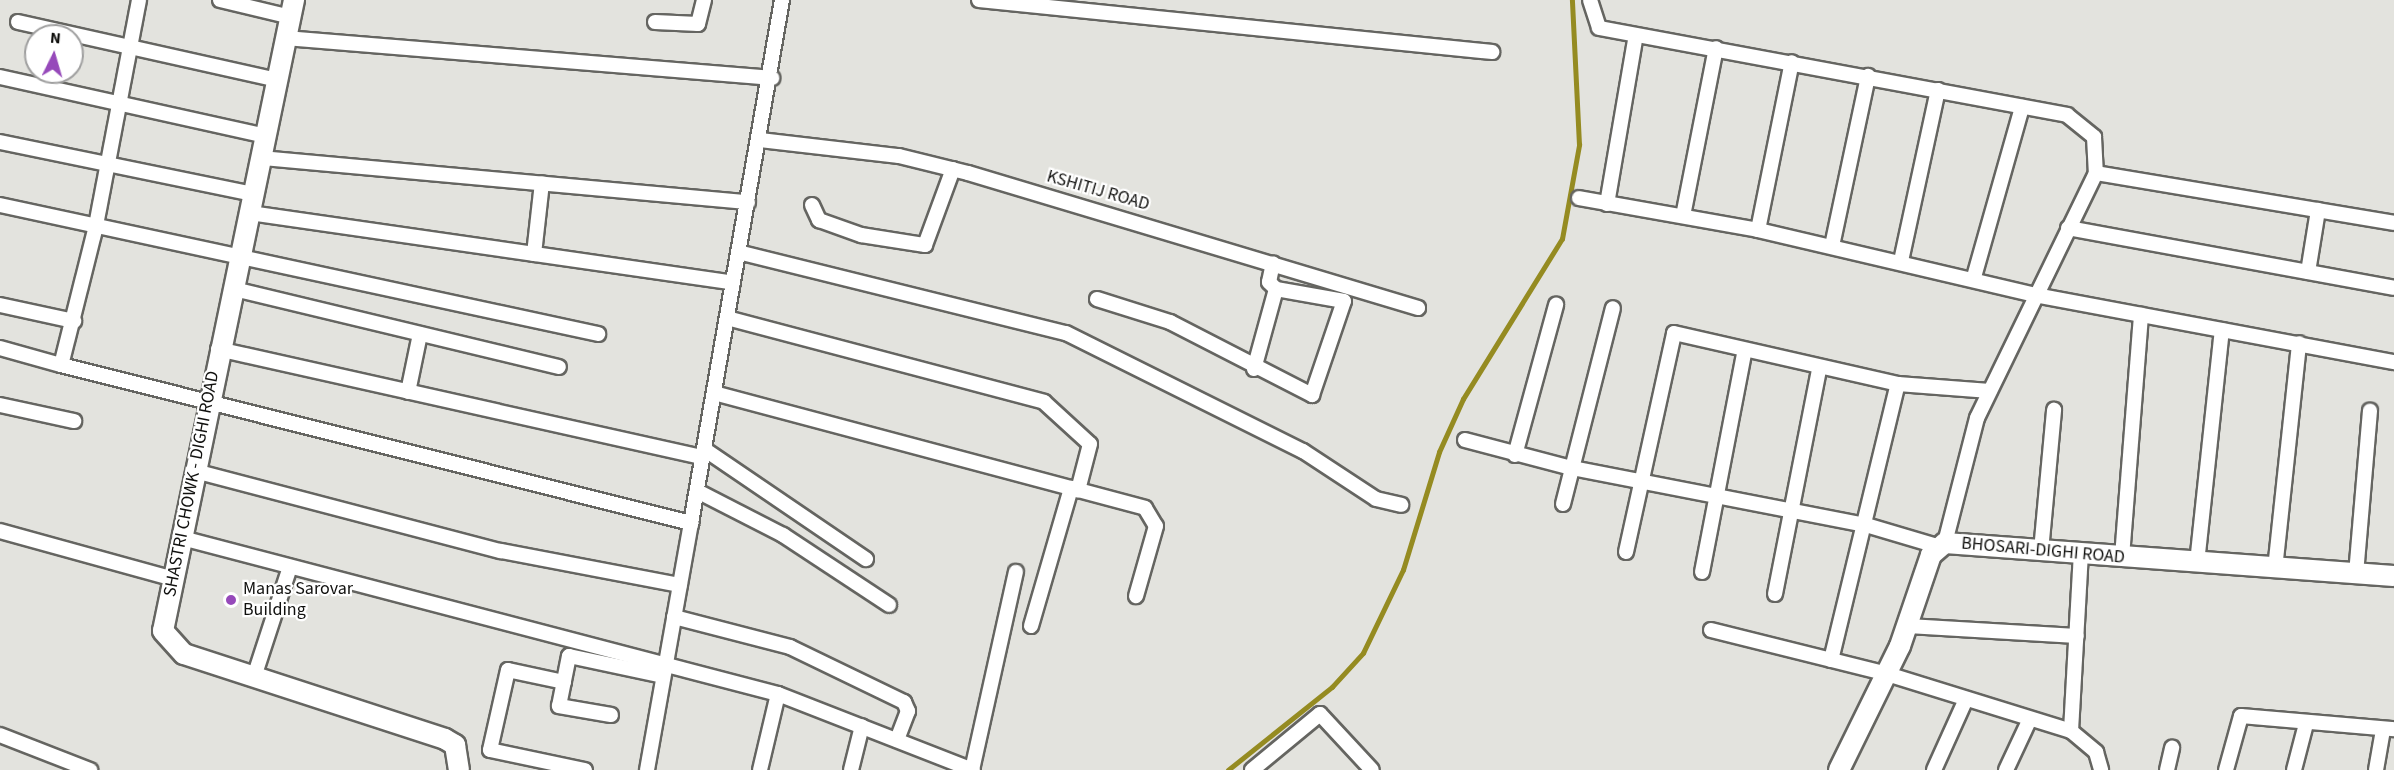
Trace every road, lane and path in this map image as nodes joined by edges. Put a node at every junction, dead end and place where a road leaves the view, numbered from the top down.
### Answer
1 (138, 0) edge
2 (220, 0) edge
3 (704, 0) edge
4 (782, 0) edge
5 (979, 0) edge
6 (1590, 0) edge
7 (292, 8) edge
8 (18, 22) dead end
9 (655, 22) dead end
10 (1636, 35) junction
11 (286, 39) junction
12 (130, 45) junction
13 (1716, 48) junction
14 (1492, 52) dead end
15 (1792, 62) junction
16 (1868, 76) junction
17 (0, 77) edge
18 (772, 78) junction
19 (278, 80) junction
20 (1938, 90) junction
21 (118, 106) junction
22 (2022, 107) junction
23 (267, 136) junction
24 (760, 140) junction
25 (0, 142) edge
26 (262, 158) junction
27 (107, 162) junction
28 (953, 169) junction
29 (2096, 173) junction
30 (542, 183) junction
31 (1579, 198) dead end
32 (748, 202) junction
33 (252, 204) junction
34 (1607, 204) junction
35 (0, 205) edge
36 (812, 205) dead end
37 (2318, 210) junction
38 (1683, 216) junction
39 (2394, 223) edge
40 (96, 226) junction
41 (2068, 228) junction
42 (1758, 230) junction
43 (1832, 246) junction
44 (738, 252) junction
45 (534, 254) junction
46 (241, 259) junction
47 (1901, 261) junction
48 (1273, 263) junction
49 (2308, 272) junction
50 (1974, 278) junction
51 (733, 283) junction
52 (2394, 288) edge
53 (234, 289) junction
54 (1276, 289) junction
55 (2035, 295) junction
56 (1097, 299) dead end
57 (0, 305) edge
58 (1557, 305) dead end
59 (1418, 308) dead end
60 (1613, 308) dead end
61 (2140, 315) junction
62 (727, 318) junction
63 (74, 321) junction
64 (2222, 330) junction
65 (420, 334) junction
66 (598, 334) dead end
67 (2300, 343) junction
68 (0, 348) edge
69 (218, 349) junction
70 (1744, 353) junction
71 (2394, 362) edge
72 (61, 364) junction
73 (559, 367) dead end
74 (1254, 369) junction
75 (1819, 369) junction
76 (1898, 384) junction
77 (1990, 391) junction
78 (408, 392) junction
79 (714, 393) junction
80 (0, 405) edge
81 (206, 405) junction
82 (2054, 410) dead end
83 (2370, 411) dead end
84 (74, 421) dead end
85 (1465, 440) dead end
86 (703, 453) junction
87 (1515, 455) junction
88 (1572, 468) junction
89 (195, 471) junction
90 (1644, 483) junction
91 (1075, 489) junction
92 (697, 491) junction
93 (1715, 492) junction
94 (1563, 504) dead end
95 (1401, 505) dead end
96 (1789, 508) junction
97 (691, 523) junction
98 (1866, 525) junction
99 (0, 531) edge
100 (182, 538) junction
101 (1941, 545) junction
102 (2041, 551) junction
103 (1626, 552) dead end
104 (2081, 554) junction
105 (2122, 557) junction
106 (866, 559) dead end
107 (2197, 563) junction
108 (290, 567) junction
109 (2275, 569) junction
110 (1016, 572) dead end
111 (1702, 572) dead end
112 (2356, 573) junction
113 (2394, 576) edge
114 (174, 579) junction
115 (680, 585) junction
116 (1775, 594) dead end
117 (1136, 596) dead end
118 (889, 604) dead end
119 (674, 617) junction
120 (1031, 626) dead end
121 (1908, 626) junction
122 (1711, 630) dead end
123 (2077, 636) junction
124 (1831, 660) junction
125 (664, 671) junction
126 (1884, 673) junction
127 (254, 677) junction
128 (564, 682) junction
129 (778, 694) junction
130 (1966, 699) junction
131 (611, 715) dead end
132 (2030, 722) junction
133 (2306, 724) junction
134 (862, 726) junction
135 (2388, 730) edge
136 (2071, 731) junction
137 (0, 735) edge
138 (897, 740) junction
139 (2172, 748) dead end
140 (463, 769) edge
141 (90, 770) edge
142 (585, 770) edge
143 (647, 770) edge
144 (760, 770) edge
145 (851, 770) edge
146 (973, 770) edge
147 (1252, 770) edge
148 (1372, 770) edge
149 (1839, 770) edge
150 (1934, 770) edge
151 (2006, 770) edge
152 (2101, 770) edge
153 (2168, 770) edge
154 (2226, 770) edge
155 (2294, 770) edge
156 (2376, 770) edge

1 - 12 street
2 - 7 street
3 - 9 street
4 - 18 street
5 - 14 street
6 - 10 street
7 - 11 street, SHASTRI CHOWK - DIGHI ROAD
8 - 12 street
10 - 13 street
10 - 34 street
11 - 18 street
11 - 19 street, SHASTRI CHOWK - DIGHI ROAD
12 - 19 street
12 - 21 street
13 - 15 street
13 - 38 street
15 - 16 street
15 - 42 street
16 - 20 street
16 - 43 street
17 - 21 street
18 - 24 street
19 - 23 street, SHASTRI CHOWK - DIGHI ROAD
20 - 22 street
20 - 47 street
21 - 23 street
21 - 27 street
22 - 29 street
22 - 50 street
23 - 26 street, SHASTRI CHOWK - DIGHI ROAD
24 - 28 street, KSHITIJ ROAD
24 - 32 street
25 - 27 street
26 - 30 street
26 - 33 street, SHASTRI CHOWK - DIGHI ROAD
27 - 33 street
27 - 40 street
28 - 36 street
28 - 48 street, KSHITIJ ROAD
29 - 37 street
29 - 41 street
30 - 32 street
30 - 45 street
31 - 34 street
32 - 44 street
33 - 45 street
33 - 46 street, SHASTRI CHOWK - DIGHI ROAD
34 - 38 street
35 - 40 street
37 - 39 street
37 - 49 street
38 - 42 street
40 - 46 street
40 - 63 street
41 - 49 street
41 - 55 street
42 - 43 street
43 - 47 street
44 - 51 street
44 - 95 street
45 - 51 street
46 - 53 street, SHASTRI CHOWK - DIGHI ROAD
46 - 66 street
47 - 50 street
48 - 54 street
48 - 59 street, KSHITIJ ROAD
49 - 52 street
50 - 55 street
51 - 62 street
53 - 65 street
53 - 69 street, SHASTRI CHOWK - DIGHI ROAD
54 - 74 street
54 - 74 street
55 - 61 street
55 - 77 street
56 - 74 street
57 - 63 street
58 - 87 street
60 - 88 street
61 - 64 street
61 - 105 street
62 - 79 street
62 - 91 street
63 - 72 street
64 - 67 street
64 - 107 street
65 - 73 street
65 - 78 street
67 - 71 street
67 - 109 street
68 - 72 street
69 - 78 street
69 - 81 street, SHASTRI CHOWK - DIGHI ROAD
70 - 75 street
70 - 90 street
70 - 93 street
72 - 81 street
75 - 76 street
75 - 96 street
76 - 77 street
76 - 98 street
77 - 101 street
78 - 86 street
79 - 86 street
79 - 91 street
80 - 84 street
81 - 89 street, SHASTRI CHOWK - DIGHI ROAD
81 - 97 street
82 - 102 street
83 - 112 street
85 - 87 street
86 - 92 street
86 - 106 street
87 - 88 street
88 - 90 street
88 - 94 street
89 - 100 street, SHASTRI CHOWK - DIGHI ROAD
89 - 115 street
90 - 93 street
90 - 103 street
91 - 117 street
91 - 120 street
92 - 97 street
92 - 118 street
93 - 96 street
93 - 111 street
96 - 98 street
96 - 116 street
97 - 115 street
98 - 101 street
98 - 124 street
99 - 114 street
100 - 108 street
100 - 114 street, SHASTRI CHOWK - DIGHI ROAD
101 - 102 street, BHOSARI-DIGHI ROAD
101 - 121 street, BHOSARI-DIGHI ROAD
102 - 104 street, BHOSARI-DIGHI ROAD
104 - 105 street, BHOSARI-DIGHI ROAD
104 - 123 street
105 - 107 street, BHOSARI-DIGHI ROAD
107 - 109 street, BHOSARI-DIGHI ROAD
108 - 125 street
108 - 127 street
109 - 112 street, BHOSARI-DIGHI ROAD
110 - 146 street
112 - 113 street, BHOSARI-DIGHI ROAD
114 - 127 street, SHASTRI CHOWK - DIGHI ROAD
115 - 119 street
119 - 125 street
119 - 138 street
121 - 123 street
121 - 126 street, BHOSARI-DIGHI ROAD
122 - 124 street
123 - 136 street
124 - 126 street
125 - 128 street
125 - 129 street
125 - 143 street
126 - 130 street
126 - 149 street, BHOSARI-DIGHI ROAD
127 - 140 street, SHASTRI CHOWK - DIGHI ROAD
128 - 131 street
128 - 142 street
129 - 134 street
129 - 144 street
130 - 132 street
130 - 150 street
132 - 136 street
132 - 151 street
133 - 135 street
133 - 154 street
133 - 155 street
134 - 138 street
134 - 145 street
135 - 156 street
136 - 152 street
137 - 141 street
138 - 146 street
139 - 153 street
147 - 148 street

